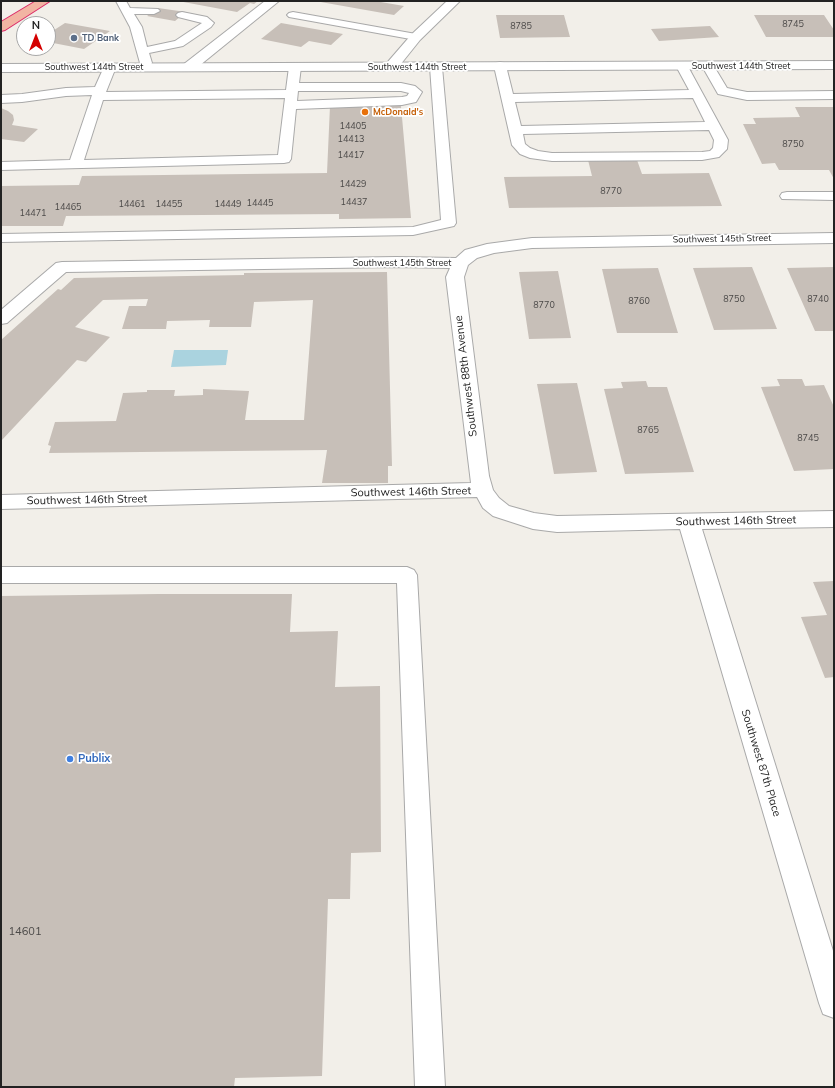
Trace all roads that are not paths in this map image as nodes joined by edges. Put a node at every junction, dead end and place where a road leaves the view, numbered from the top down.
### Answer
1 (44, 1) edge
2 (121, 1) edge
3 (273, 1) edge
4 (454, 1) edge
5 (127, 11) junction
6 (154, 11) dead end
7 (182, 15) dead end
8 (293, 15) dead end
9 (1, 27) edge
10 (416, 37) junction
11 (143, 51) junction
12 (834, 65) edge
13 (500, 66) junction
14 (682, 66) junction
15 (708, 66) junction
16 (110, 67) junction
17 (147, 67) junction
18 (189, 67) junction
19 (295, 67) junction
20 (391, 67) junction
21 (436, 67) junction
22 (1, 68) edge
23 (99, 93) junction
24 (697, 94) junction
25 (291, 95) junction
26 (834, 95) edge
27 (508, 98) junction
28 (1, 99) edge
29 (713, 126) junction
30 (516, 130) junction
31 (76, 164) junction
32 (1, 166) edge
33 (788, 196) dead end
34 (834, 196) edge
35 (1, 238) edge
36 (834, 238) edge
37 (460, 263) junction
38 (1, 319) edge
39 (483, 490) junction
40 (1, 502) edge
41 (834, 519) edge
42 (689, 522) junction
43 (1, 575) edge
44 (834, 1003) edge
45 (430, 1087) edge

1 - 9 highway
2 - 5 lane
3 - 18 street
4 - 10 street
5 - 6 lane
5 - 11 lane
7 - 11 lane
8 - 10 lane
10 - 20 street
11 - 17 lane
12 - 15 street, Southwest 144th Street
13 - 14 street, Southwest 144th Street
13 - 21 street, Southwest 144th Street
13 - 27 lane
14 - 15 street, Southwest 144th Street
14 - 24 lane
15 - 26 lane
16 - 17 street, Southwest 144th Street
16 - 22 street, Southwest 144th Street
16 - 23 lane
17 - 18 street, Southwest 144th Street
18 - 19 street, Southwest 144th Street
19 - 20 street, Southwest 144th Street
19 - 25 lane
20 - 21 street, Southwest 144th Street
21 - 35 lane
23 - 25 lane
23 - 28 lane
23 - 31 lane
24 - 27 lane
24 - 29 lane
25 - 25 lane
25 - 31 lane
27 - 30 lane
29 - 30 lane
29 - 30 lane
31 - 32 lane
33 - 34 lane
36 - 37 street, Southwest 145th Street
37 - 38 street, Southwest 145th Street
37 - 39 street, Southwest 88th Avenue
39 - 40 street, Southwest 146th Street
39 - 42 street, Southwest 146th Street
41 - 42 street, Southwest 146th Street
42 - 44 street, Southwest 87th Place
43 - 45 lane

